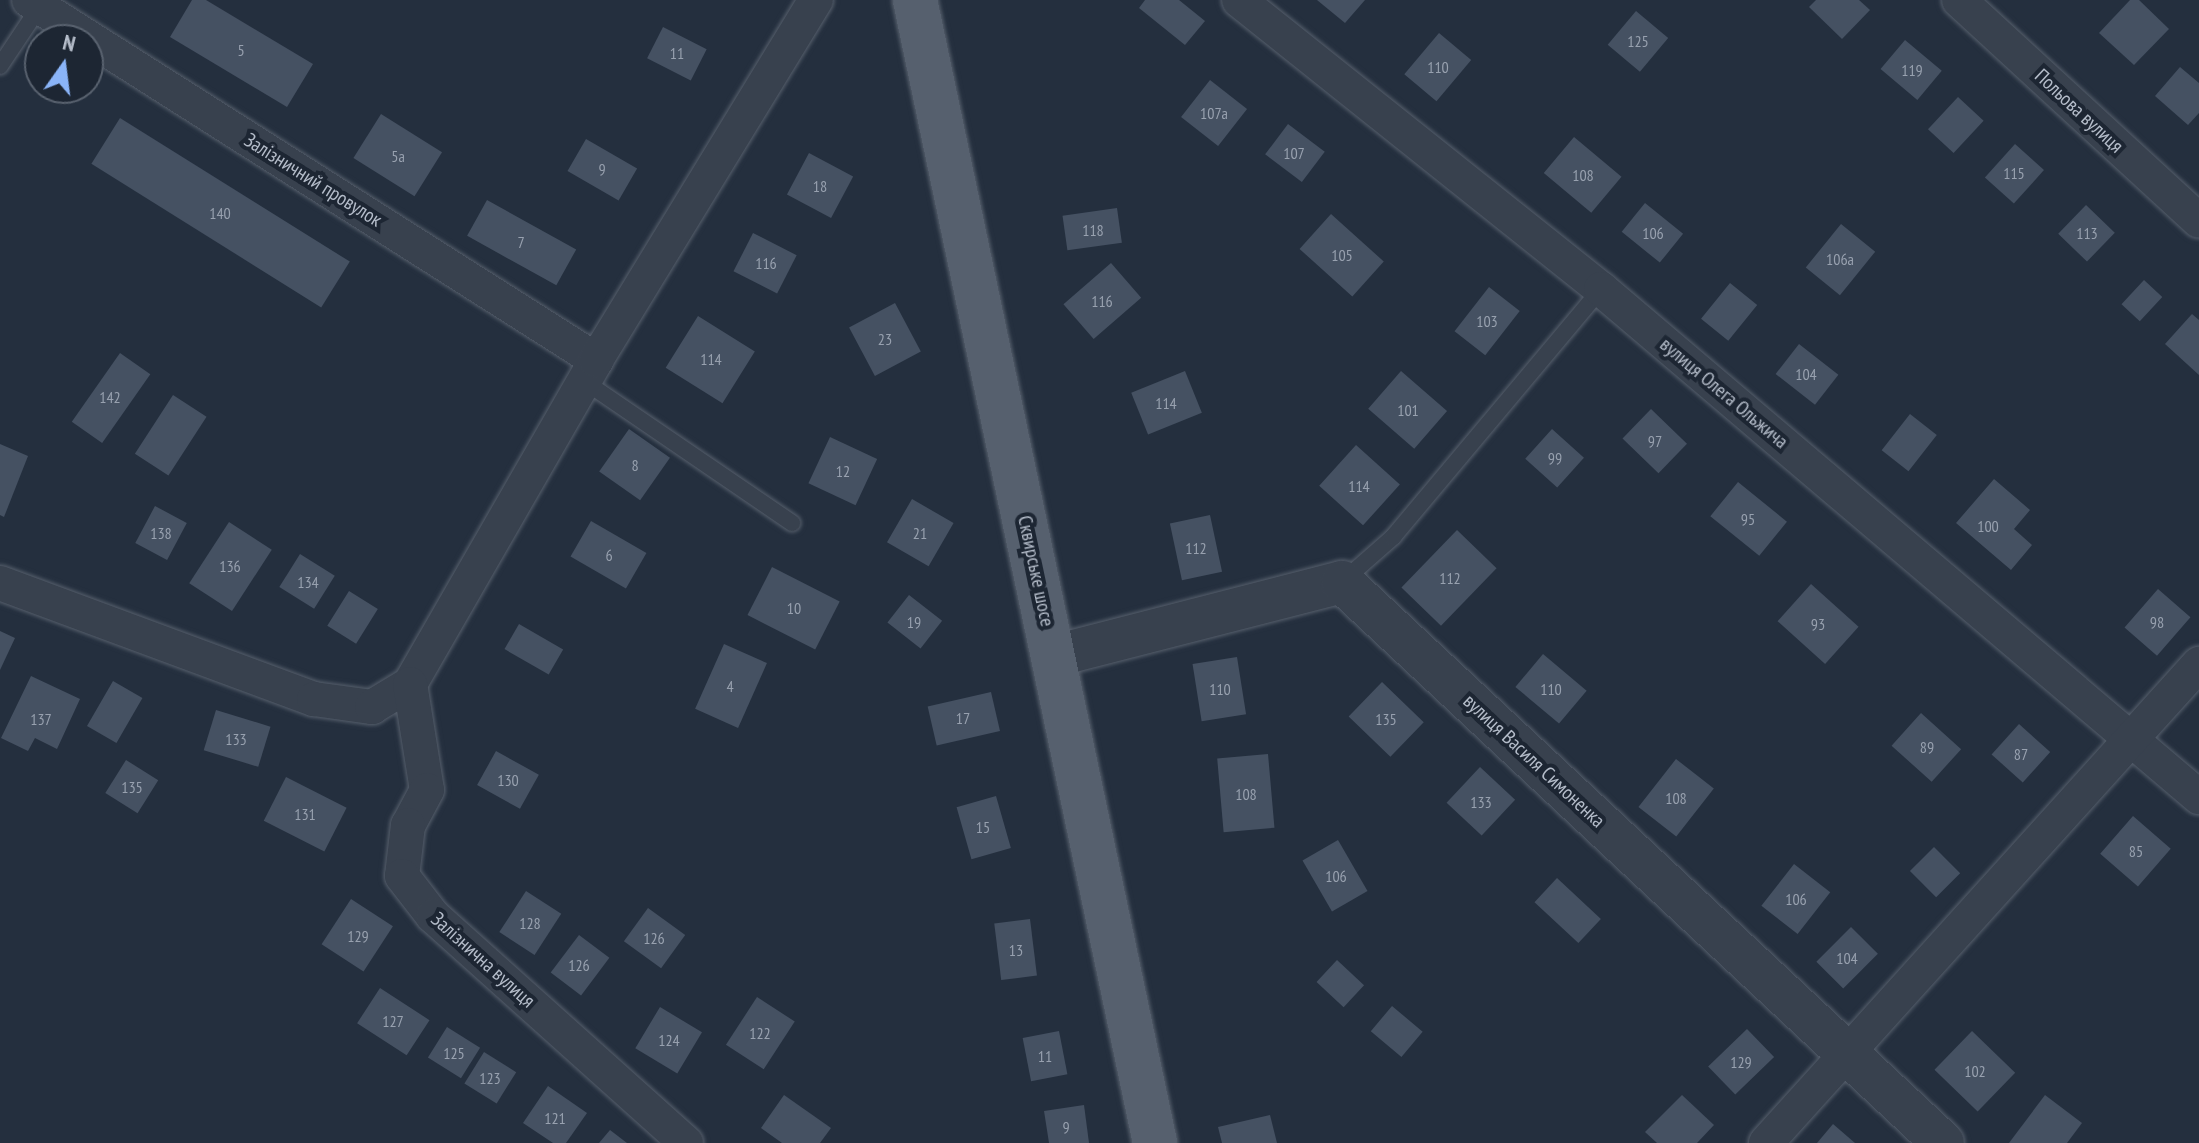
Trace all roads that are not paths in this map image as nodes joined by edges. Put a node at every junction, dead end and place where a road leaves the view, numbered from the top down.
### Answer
1 (816, 0) edge
2 (915, 0) edge
3 (1239, 0) edge
4 (1959, 0) edge
5 (34, 3) edge
6 (0, 66) edge
7 (2199, 221) edge
8 (1601, 289) junction
9 (590, 370) junction
10 (792, 523) dead end
11 (1342, 582) junction
12 (0, 583) edge
13 (1054, 656) junction
14 (2199, 664) edge
15 (410, 684) junction
16 (2134, 741) junction
17 (2199, 797) edge
18 (1844, 1051) junction
19 (686, 1143) edge
20 (1155, 1143) edge
21 (1766, 1143) edge
22 (1943, 1143) edge

1 - 9 street
2 - 13 main road, Сквирське шосе
3 - 8 street, вулиця Олега Ольжича
4 - 7 street, Польова вулиця
5 - 6 lane
5 - 9 street, Залізничний провулок
8 - 11 lane
8 - 16 street, вулиця Олега Ольжича
9 - 10 lane
9 - 15 street
11 - 13 street
11 - 18 street, вулиця Василя Симоненка
12 - 15 street
13 - 20 main road, Сквирське шосе
14 - 16 street
15 - 19 street, Залізнична вулиця
16 - 17 street, вулиця Олега Ольжича
16 - 18 street
18 - 21 street
18 - 22 street, вулиця Василя Симоненка

